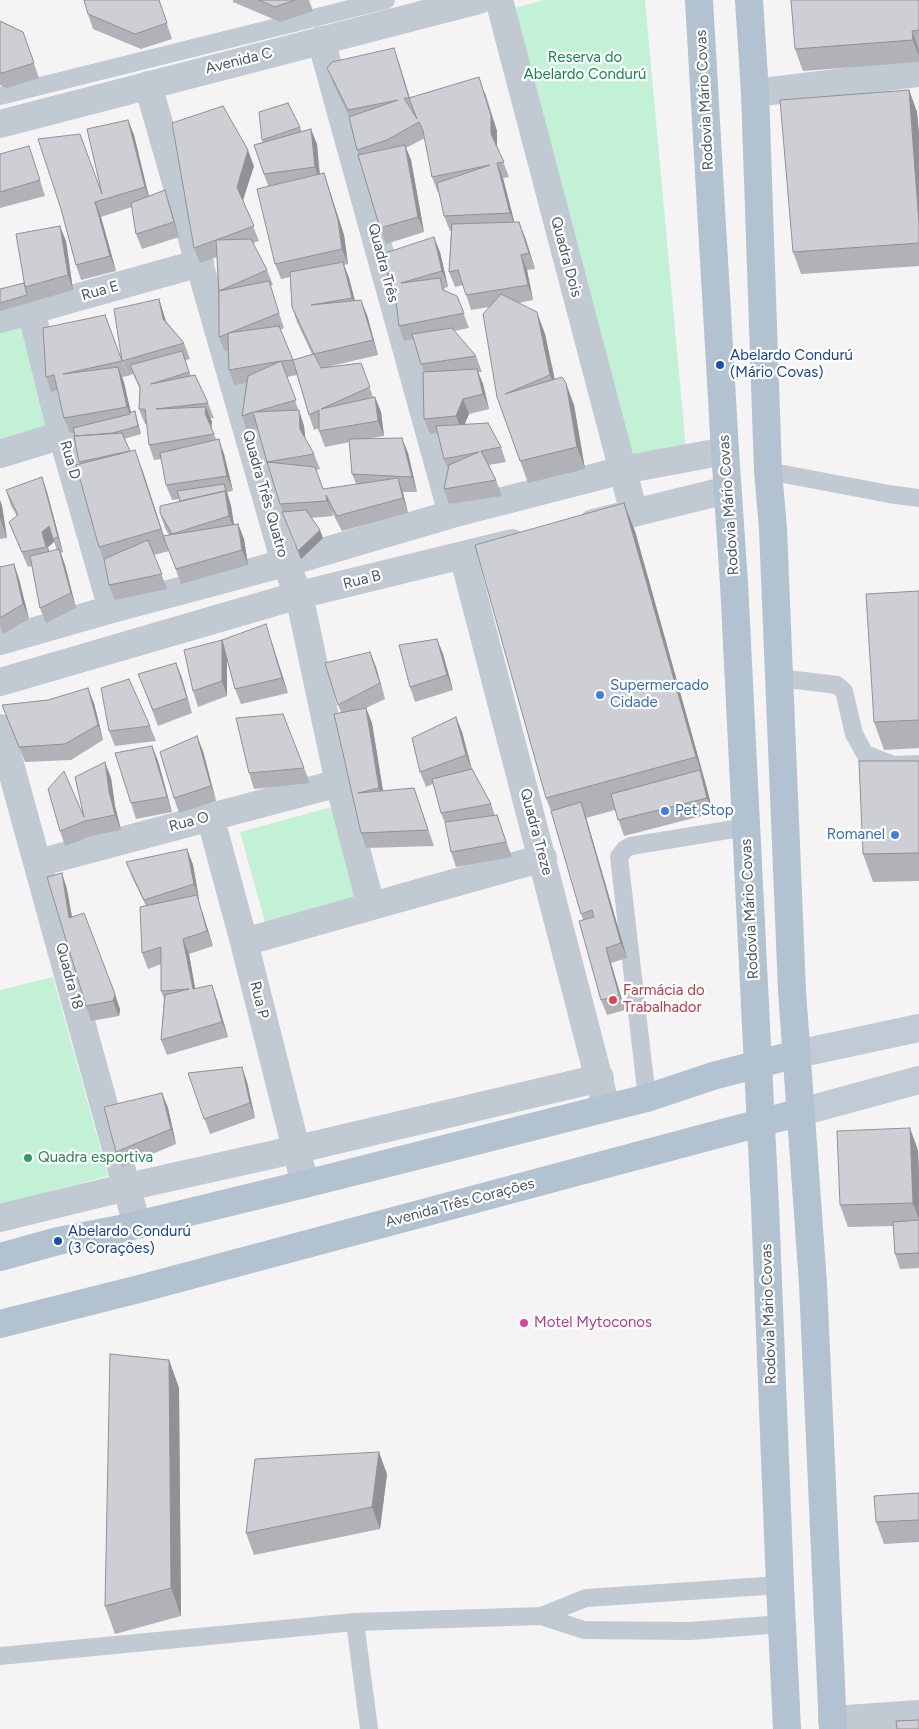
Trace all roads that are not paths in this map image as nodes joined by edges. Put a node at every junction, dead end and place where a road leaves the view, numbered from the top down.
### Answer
1 (386, 0) edge
2 (479, 0) edge
3 (498, 0) edge
4 (699, 0) edge
5 (749, 0) edge
6 (321, 40) junction
7 (919, 73) edge
8 (148, 85) junction
9 (755, 93) junction
10 (0, 96) edge
11 (0, 124) edge
12 (200, 263) junction
13 (32, 310) junction
14 (0, 319) edge
15 (62, 435) junction
16 (724, 451) junction
17 (0, 454) edge
18 (623, 470) junction
19 (768, 471) junction
20 (727, 490) junction
21 (919, 498) edge
22 (634, 513) junction
23 (452, 514) junction
24 (567, 530) edge
25 (539, 537) edge
26 (463, 555) junction
27 (285, 564) junction
28 (299, 595) junction
29 (112, 609) junction
30 (0, 641) edge
31 (779, 678) junction
32 (0, 682) edge
33 (0, 728) edge
34 (919, 764) edge
35 (339, 783) junction
36 (210, 816) junction
37 (746, 827) junction
38 (543, 858) junction
39 (38, 863) junction
40 (371, 906) junction
41 (244, 942) junction
42 (919, 1028) edge
43 (797, 1054) junction
44 (757, 1065) junction
45 (600, 1078) junction
46 (919, 1080) edge
47 (647, 1098) junction
48 (607, 1108) junction
49 (801, 1112) junction
50 (761, 1122) junction
51 (298, 1149) junction
52 (306, 1184) junction
53 (127, 1187) junction
54 (0, 1218) edge
55 (137, 1225) junction
56 (0, 1257) edge
57 (0, 1324) edge
58 (780, 1585) junction
59 (541, 1616) junction
60 (355, 1622) junction
61 (782, 1624) junction
62 (0, 1656) edge
63 (919, 1714) edge
64 (832, 1724) edge
65 (369, 1729) edge
66 (787, 1729) edge

1 - 10 lane
2 - 6 street, Avenida C
3 - 18 street, Quadra Dois
4 - 16 main road, Rodovia Mário Covas
5 - 9 main road
6 - 8 street, Avenida C
6 - 23 street, Quadra Três
7 - 9 street
8 - 11 street, Avenida C
8 - 12 street, Quadra Três Quatro
9 - 19 main road
12 - 13 street, Rua E
12 - 27 street, Quadra Três Quatro
13 - 14 street, Rua E
13 - 15 street, Rua D
15 - 17 street
15 - 29 street, Rua D
16 - 18 street
16 - 20 main road, Rodovia Mário Covas
18 - 22 street, Quadra Dois
18 - 23 street
19 - 21 lane
19 - 31 main road
20 - 22 street
20 - 37 main road, Rodovia Mário Covas
22 - 24 street
23 - 27 street
25 - 26 street, Rua B
26 - 28 street, Rua B
26 - 38 street, Quadra Treze
27 - 28 street, Quadra Três Quatro
27 - 29 street
28 - 32 street, Rua B
28 - 35 street, Quadra Três Quatro
29 - 30 street
31 - 34 lane
31 - 43 main road
33 - 39 street, Quadra 18
35 - 36 street, Rua O
35 - 40 street, Quadra Três Quatro
36 - 39 street, Rua O
36 - 41 street, Rua P
37 - 44 main road, Rodovia Mário Covas
37 - 47 lane
38 - 40 street
38 - 45 street, Quadra Treze
39 - 53 street, Quadra 18
40 - 41 street
41 - 51 street, Rua P
42 - 43 street
43 - 44 main road
43 - 49 main road
44 - 47 main road
44 - 50 main road, Rodovia Mário Covas
45 - 48 street, Quadra Treze
45 - 51 street
46 - 49 street, Avenida Três Corações
47 - 48 main road
48 - 52 main road
49 - 50 main road, Avenida Três Corações
49 - 64 main road
50 - 57 main road, Avenida Três Corações
50 - 58 main road, Rodovia Mário Covas
51 - 52 street, Rua P
51 - 53 street
52 - 55 main road
53 - 54 street
53 - 55 street, Quadra 18
55 - 56 main road
58 - 59 lane
58 - 61 main road, Rodovia Mário Covas
59 - 60 lane
59 - 61 lane
60 - 62 lane
60 - 65 lane
61 - 66 main road, Rodovia Mário Covas
63 - 64 street

